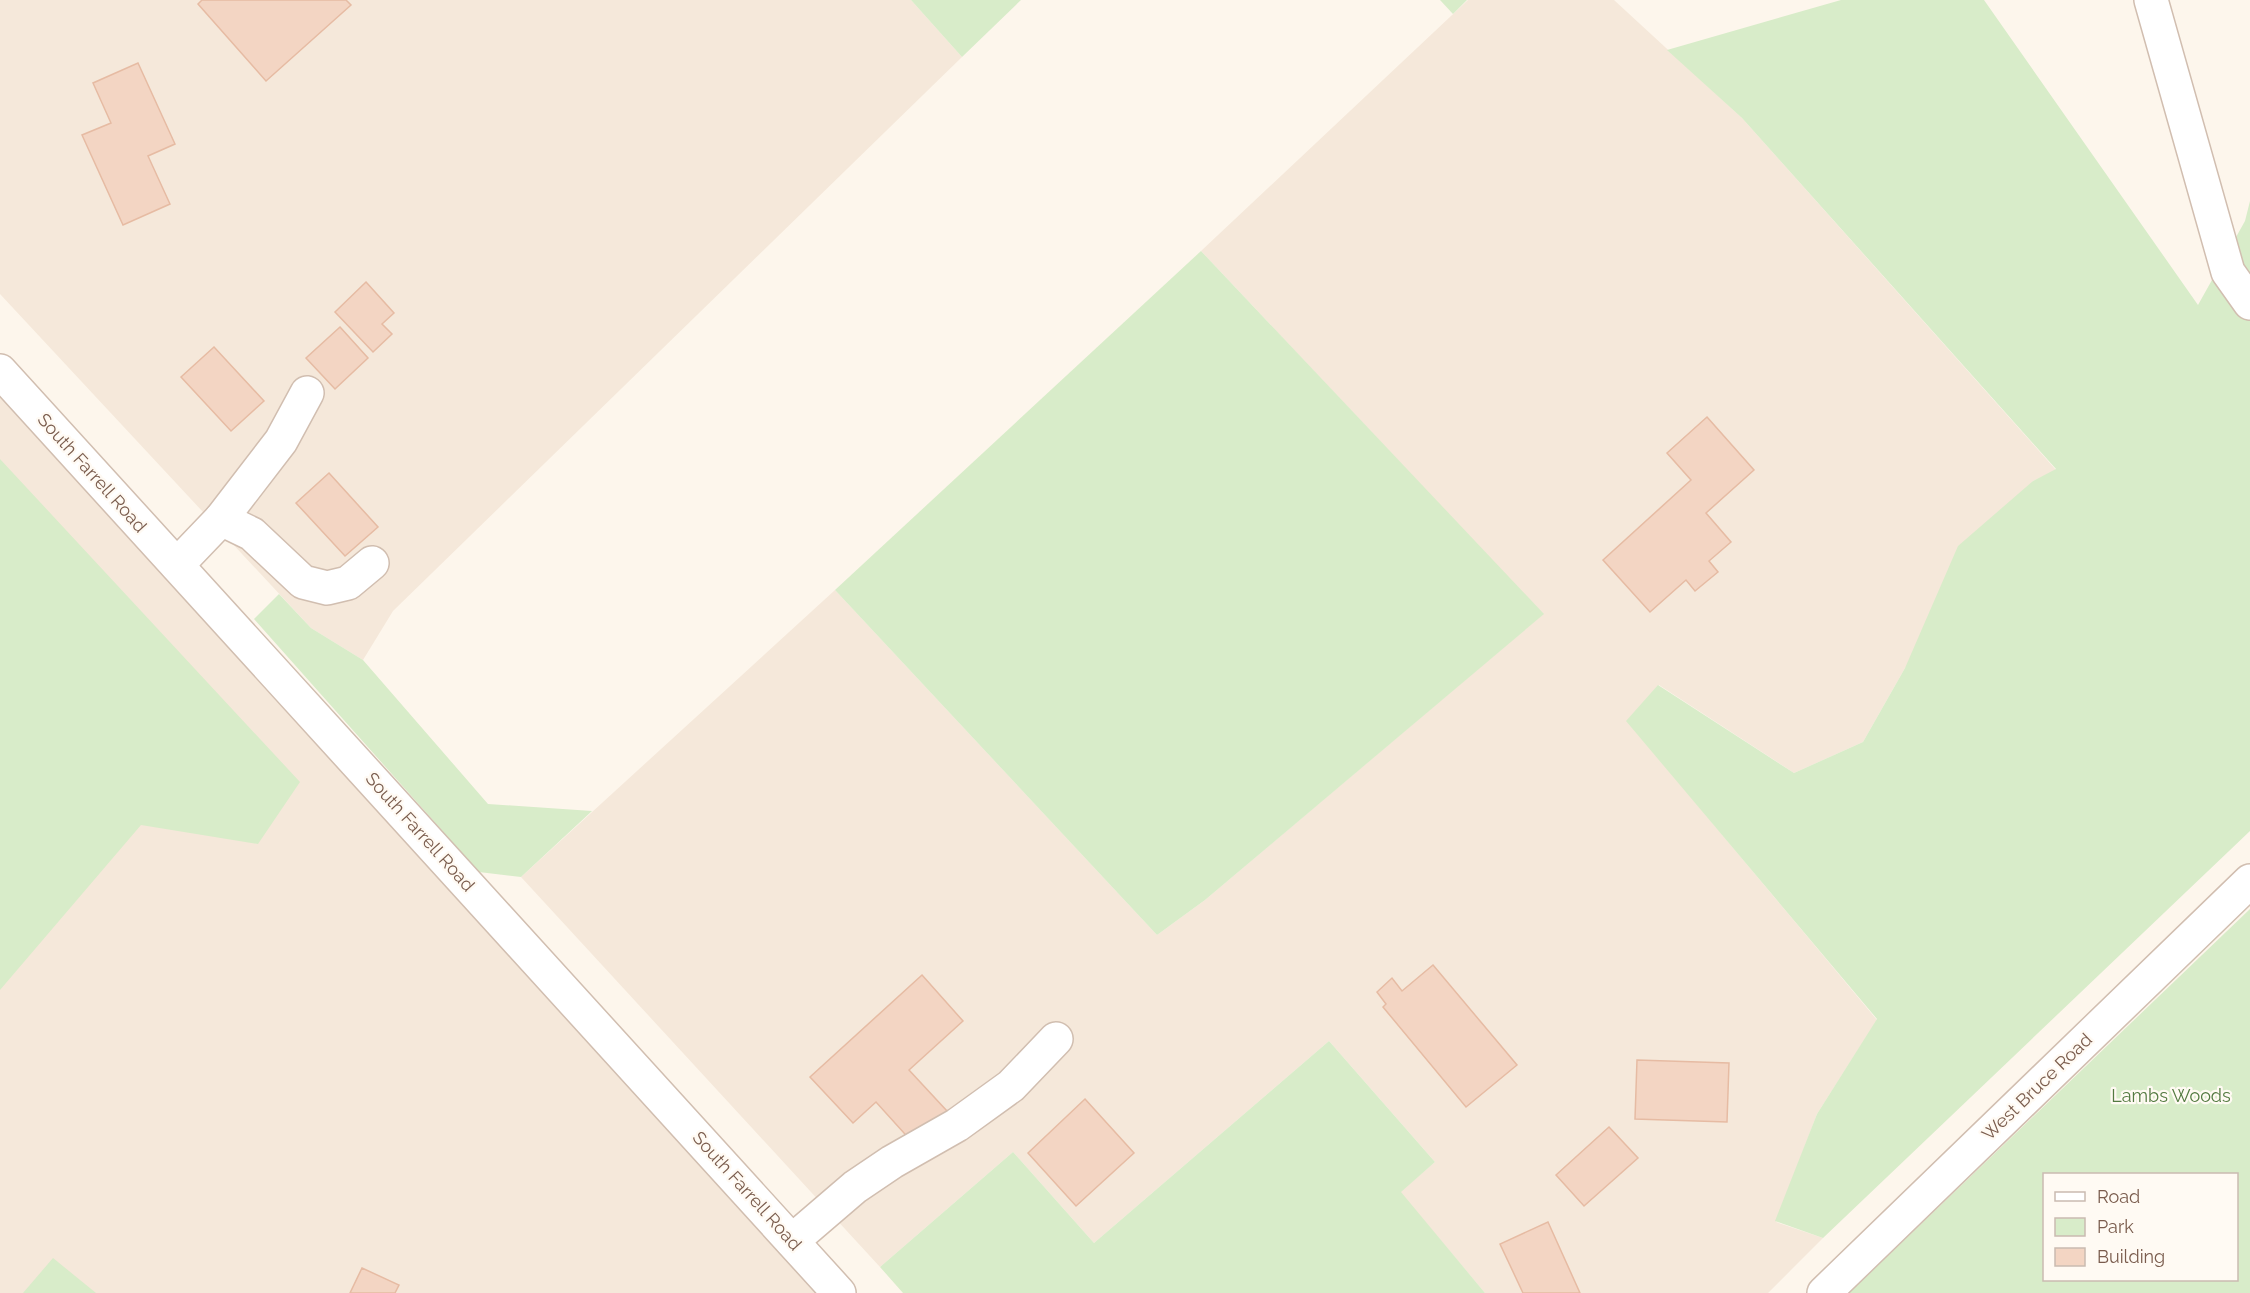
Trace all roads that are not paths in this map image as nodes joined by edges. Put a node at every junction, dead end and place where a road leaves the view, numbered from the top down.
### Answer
1 (2151, 0) edge
2 (2250, 303) edge
3 (0, 371) edge
4 (307, 393) dead end
5 (220, 519) junction
6 (372, 563) dead end
7 (177, 565) junction
8 (2250, 881) edge
9 (1056, 1039) dead end
10 (792, 1241) junction
11 (839, 1293) edge
12 (1824, 1293) edge

1 - 2 street
3 - 7 street, South Farrell Road
4 - 5 street
5 - 6 street
5 - 7 street
7 - 10 street, South Farrell Road
8 - 12 street, West Bruce Road
9 - 10 street
10 - 11 street, South Farrell Road

